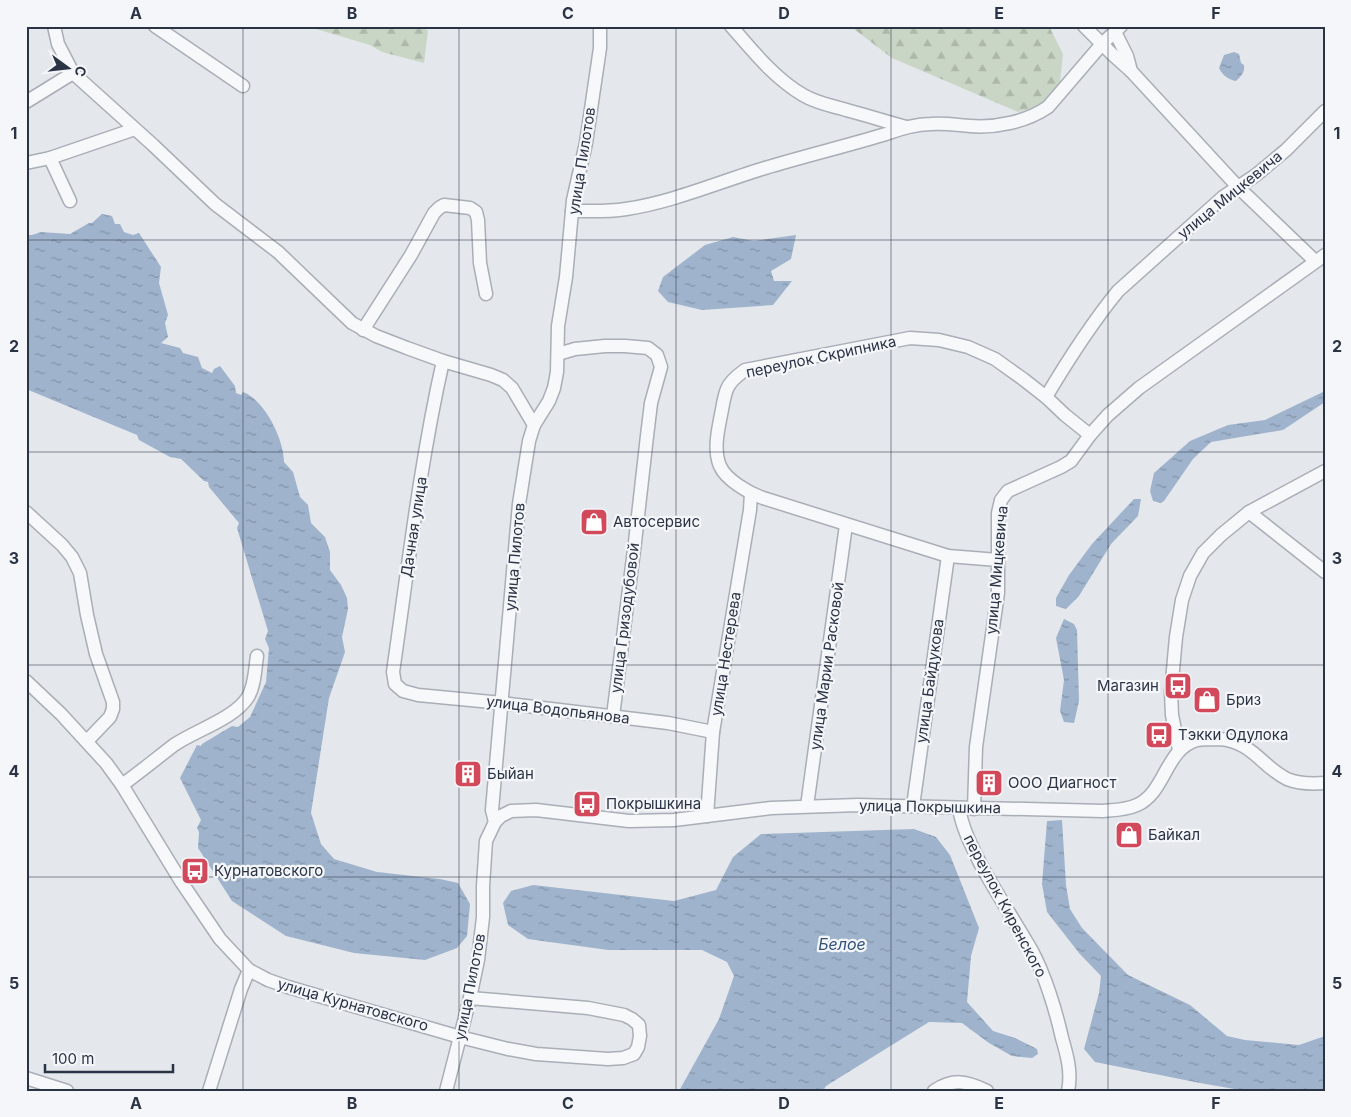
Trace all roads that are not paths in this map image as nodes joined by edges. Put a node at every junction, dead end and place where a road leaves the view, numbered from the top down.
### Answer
1 (54, 26) edge
2 (155, 26) edge
3 (600, 26) edge
4 (731, 26) edge
5 (1084, 26) edge
6 (1118, 29) edge
7 (1102, 44) junction
8 (1131, 71) junction
9 (73, 73) junction
10 (243, 86) dead end
11 (26, 102) edge
12 (1325, 112) edge
13 (906, 127) junction
14 (135, 129) junction
15 (50, 158) junction
16 (26, 164) edge
17 (1238, 187) junction
18 (70, 201) dead end
19 (572, 211) junction
20 (1320, 258) edge
21 (486, 294) dead end
22 (363, 330) junction
23 (558, 354) junction
24 (443, 361) junction
25 (1046, 396) junction
26 (534, 425) junction
27 (1090, 435) junction
28 (1325, 471) edge
29 (752, 494) junction
30 (26, 512) edge
31 (1249, 512) junction
32 (846, 525) junction
33 (948, 556) junction
34 (998, 560) junction
35 (1325, 572) edge
36 (256, 656) dead end
37 (26, 681) edge
38 (403, 691) joint
39 (502, 703) junction
40 (613, 716) junction
41 (714, 732) junction
42 (87, 741) junction
43 (1179, 750) junction
44 (1325, 783) edge
45 (122, 786) junction
46 (808, 806) junction
47 (913, 806) junction
48 (959, 808) junction
49 (974, 809) junction
50 (707, 816) junction
51 (494, 822) junction
52 (249, 970) junction
53 (470, 998) junction
54 (460, 1037) junction
55 (26, 1078) edge
56 (67, 1091) edge
57 (209, 1091) edge
58 (446, 1091) edge
59 (934, 1091) edge
60 (987, 1091) edge
61 (1068, 1091) edge

1 - 9 street
2 - 10 street
3 - 19 street, улица Пилотов
4 - 13 street
5 - 7 street
6 - 7 street
6 - 8 street
7 - 8 street
7 - 13 street
8 - 17 street
9 - 11 street
9 - 14 street
12 - 17 street, улица Мицкевича
13 - 19 street
14 - 15 street
14 - 22 street
15 - 16 street
15 - 18 street
17 - 20 street
17 - 25 street, улица Мицкевича
19 - 23 street, улица Пилотов
20 - 27 street, улица Мицкевича
21 - 22 street
22 - 24 street
23 - 26 street, улица Пилотов
23 - 40 street, улица Гризодубовой
24 - 26 street
24 - 38 street, Дачная улица
25 - 27 street, переулок Скрипника
25 - 29 street, переулок Скрипника
26 - 39 street, улица Пилотов
27 - 34 street, улица Мицкевича
28 - 31 street
29 - 32 street, переулок Скрипника
29 - 41 street, улица Нестерева
30 - 42 street
31 - 35 street
31 - 43 street
32 - 33 street, переулок Скрипника
32 - 46 street, улица Марии Расковой
33 - 34 street, переулок Скрипника
33 - 47 street, улица Байдукова
34 - 49 street, улица Мицкевича
36 - 45 street
37 - 42 street, улица Курнатовского
38 - 39 street, улица Водопьянова
39 - 40 street, улица Водопьянова
39 - 51 street, улица Пилотов
40 - 41 street, улица Водопьянова
41 - 50 street, улица Нестерева
42 - 45 street, улица Курнатовского
43 - 44 street
43 - 49 street, улица Покрышкина
45 - 52 street, улица Курнатовского
46 - 47 street, улица Покрышкина
46 - 50 street, улица Покрышкина
47 - 48 street, улица Покрышкина
48 - 49 street, улица Покрышкина
48 - 61 street, переулок Киренского
50 - 51 street, улица Покрышкина
51 - 53 street, улица Пилотов
52 - 54 street, улица Курнатовского
52 - 57 street
53 - 54 street, улица Пилотов
53 - 54 street, улица Курнатовского
54 - 58 street, улица Пилотов
55 - 56 street
59 - 60 street

